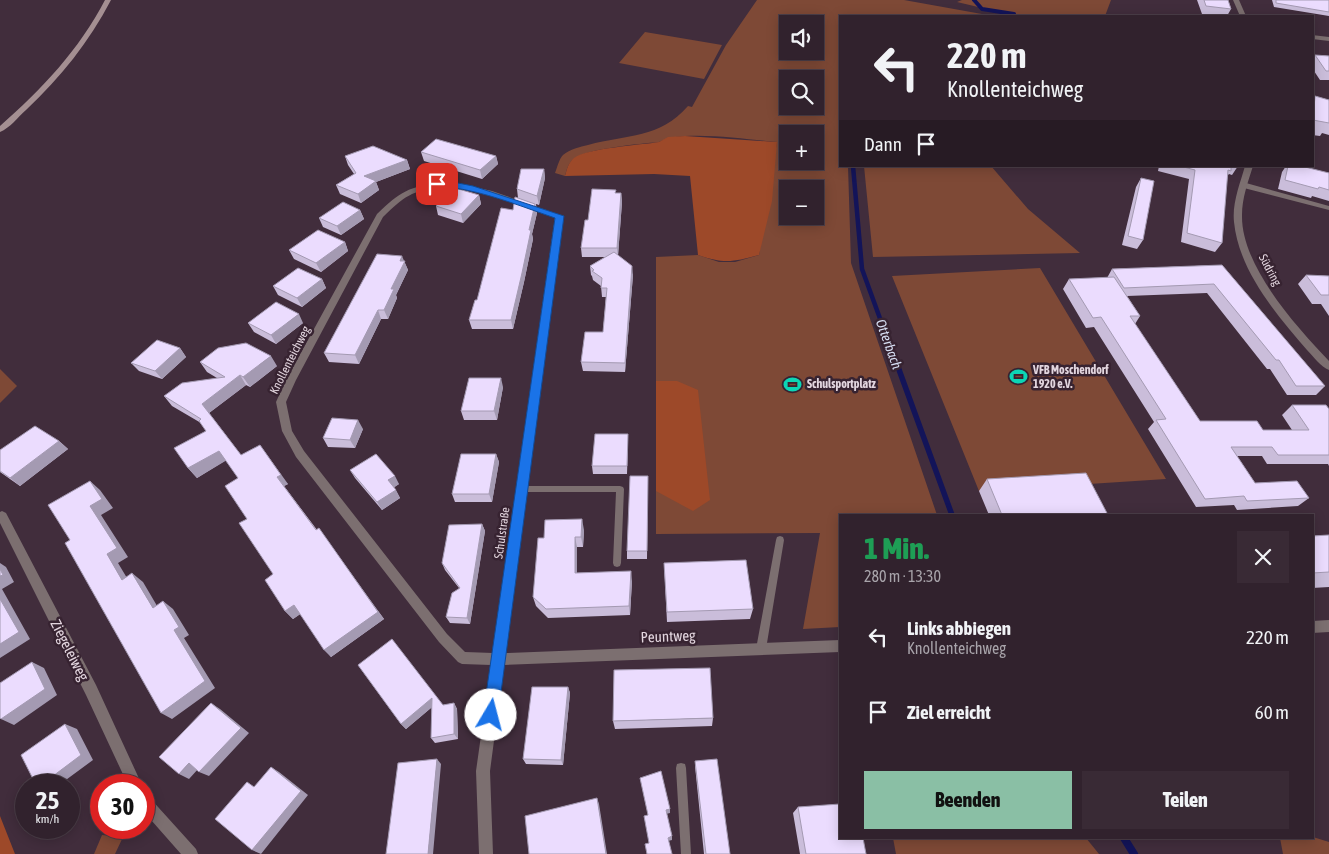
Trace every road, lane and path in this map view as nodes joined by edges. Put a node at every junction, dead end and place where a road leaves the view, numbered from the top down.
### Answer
1 (108, 0) edge
2 (1236, 0) edge
3 (1243, 15) edge
4 (1314, 37) edge
5 (1329, 39) edge
6 (0, 130) edge
7 (1249, 167) edge
8 (1243, 185) junction
9 (1329, 208) edge
10 (559, 216) joint
11 (1329, 367) edge
12 (522, 489) junction
13 (2, 516) dead end
14 (780, 540) dead end
15 (617, 563) dead end
16 (1329, 626) edge
17 (1314, 627) edge
18 (839, 646) edge
19 (761, 649) junction
20 (498, 659) junction
21 (681, 768) dead end
22 (130, 774) edge
23 (155, 814) edge
24 (191, 854) edge
25 (486, 854) edge
26 (686, 854) edge

1 - 6 main road
2 - 3 street
4 - 5 street
7 - 8 street, Südring
8 - 9 street
8 - 11 street, Südring
10 - 12 street, Schulstraße
10 - 20 street, Knollenteichweg
12 - 15 lane
12 - 20 street, Schulstraße
13 - 22 street, Ziegeleiweg
14 - 19 lane
16 - 17 street
18 - 19 street, Peuntweg
19 - 20 street, Peuntweg
20 - 25 street, Schulstraße
21 - 26 lane
23 - 24 street

